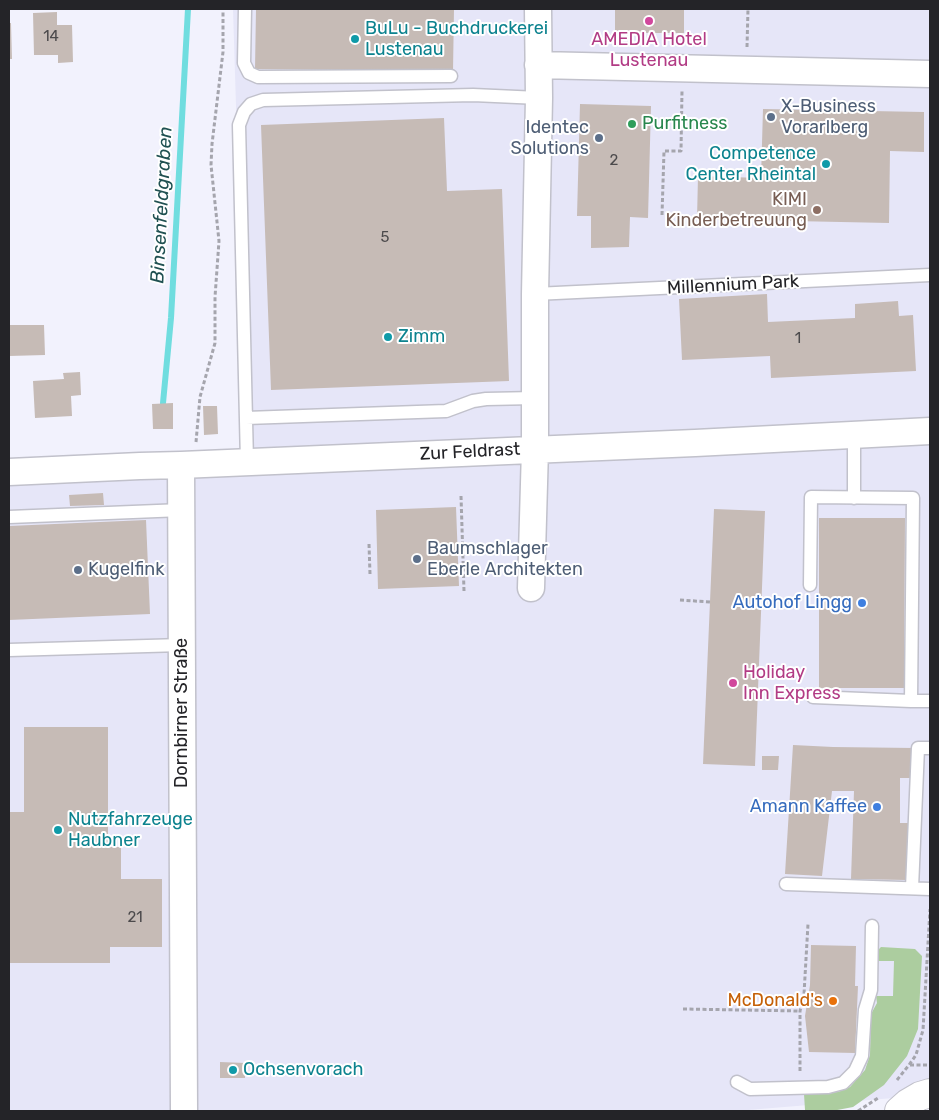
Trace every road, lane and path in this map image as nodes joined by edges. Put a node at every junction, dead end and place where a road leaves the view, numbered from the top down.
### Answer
1 (223, 9) edge
2 (244, 9) edge
3 (538, 9) edge
4 (748, 9) edge
5 (538, 65) junction
6 (682, 68) junction
7 (746, 70) junction
8 (930, 74) edge
9 (451, 76) dead end
10 (538, 98) junction
11 (662, 215) dead end
12 (930, 275) edge
13 (535, 294) junction
14 (535, 398) junction
15 (246, 418) junction
16 (930, 431) edge
17 (854, 435) junction
18 (535, 450) junction
19 (188, 455) junction
20 (247, 462) junction
21 (9, 472) edge
22 (461, 496) dead end
23 (854, 498) junction
24 (182, 510) junction
25 (9, 517) edge
26 (369, 544) dead end
27 (370, 574) dead end
28 (810, 584) dead end
29 (531, 588) dead end
30 (464, 591) dead end
31 (680, 600) dead end
32 (710, 602) dead end
33 (182, 645) junction
34 (9, 650) edge
35 (813, 697) dead end
36 (911, 701) junction
37 (930, 701) edge
38 (930, 748) edge
39 (786, 884) dead end
40 (912, 888) junction
41 (930, 889) edge
42 (930, 909) edge
43 (808, 924) dead end
44 (872, 926) dead end
45 (683, 1009) dead end
46 (800, 1011) junction
47 (930, 1065) edge
48 (737, 1082) dead end
49 (799, 1088) junction
50 (184, 1111) edge

1 - 19 path
2 - 9 lane
3 - 5 street
4 - 7 path
5 - 6 street
5 - 10 street
6 - 7 street
6 - 11 path
7 - 8 street
10 - 13 street
10 - 15 lane
12 - 13 lane, Millennium Park
13 - 14 street
14 - 15 lane
14 - 18 street
15 - 20 lane
16 - 17 street, Zur Feldrast
17 - 18 street, Zur Feldrast
17 - 23 lane
18 - 20 street, Zur Feldrast
18 - 29 street
19 - 20 street, Zur Feldrast
19 - 21 street, Zur Feldrast
19 - 24 street, Dornbirner Straße
22 - 30 path
23 - 28 lane
23 - 36 lane
24 - 25 lane
24 - 33 street, Dornbirner Straße
26 - 27 path
31 - 32 path
33 - 34 lane
33 - 50 street, Dornbirner Straße
35 - 36 lane
36 - 37 lane
38 - 40 lane
39 - 40 lane
40 - 41 lane
42 - 47 path
43 - 46 path
44 - 49 lane
45 - 46 path
46 - 49 path
48 - 49 lane

